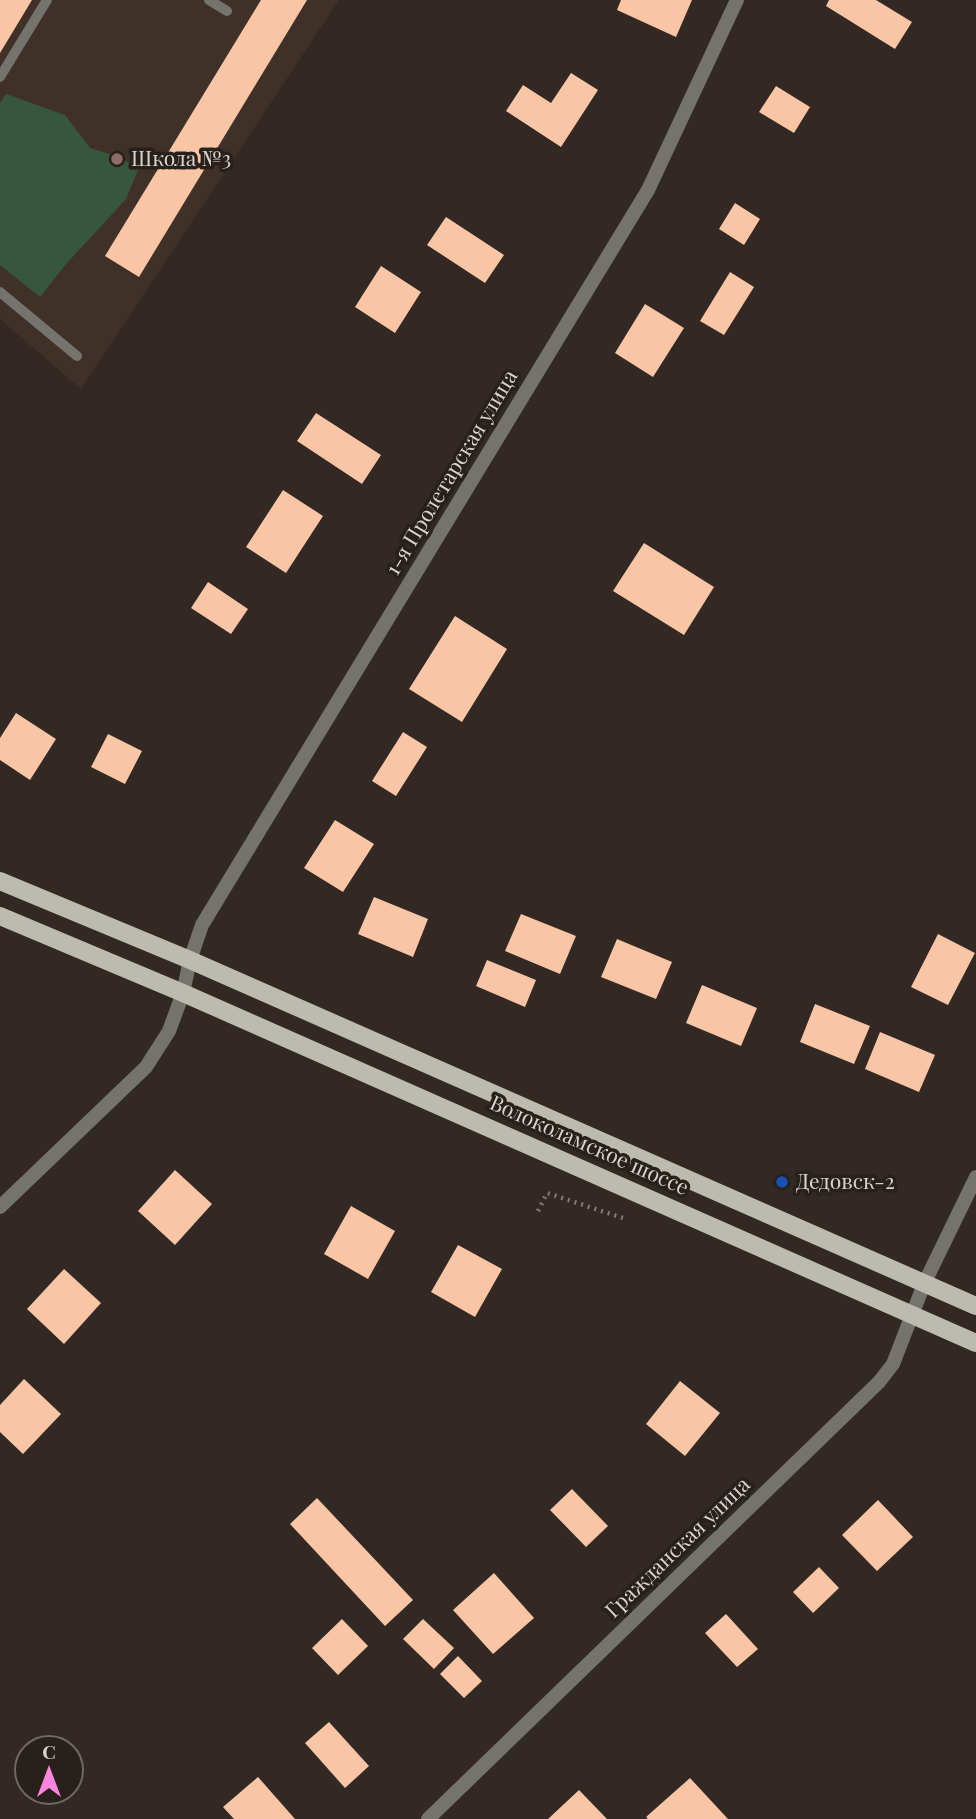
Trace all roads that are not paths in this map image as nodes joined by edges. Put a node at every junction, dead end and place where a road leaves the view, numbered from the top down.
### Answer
1 (47, 0) edge
2 (209, 0) edge
3 (737, 0) edge
4 (227, 11) dead end
5 (0, 77) edge
6 (0, 292) edge
7 (77, 356) dead end
8 (0, 880) edge
9 (0, 916) edge
10 (190, 960) junction
11 (183, 993) junction
12 (976, 1177) edge
13 (0, 1207) edge
14 (924, 1284) junction
15 (976, 1306) edge
16 (912, 1314) junction
17 (976, 1343) edge
18 (428, 1819) edge

1 - 5 lane
2 - 4 lane
3 - 10 street, 1-я Пролетарская улица
6 - 7 lane
8 - 10 main road, Волоколамское шоссе
9 - 11 main road, Волоколамское шоссе
10 - 11 street, 1-я Пролетарская улица
10 - 14 main road, Волоколамское шоссе
11 - 13 street, 1-я Пролетарская улица
11 - 16 main road, Волоколамское шоссе
12 - 14 street, Гражданская улица
14 - 15 main road, Волоколамское шоссе
14 - 16 street, Гражданская улица
16 - 17 main road, Волоколамское шоссе
16 - 18 street, Гражданская улица

